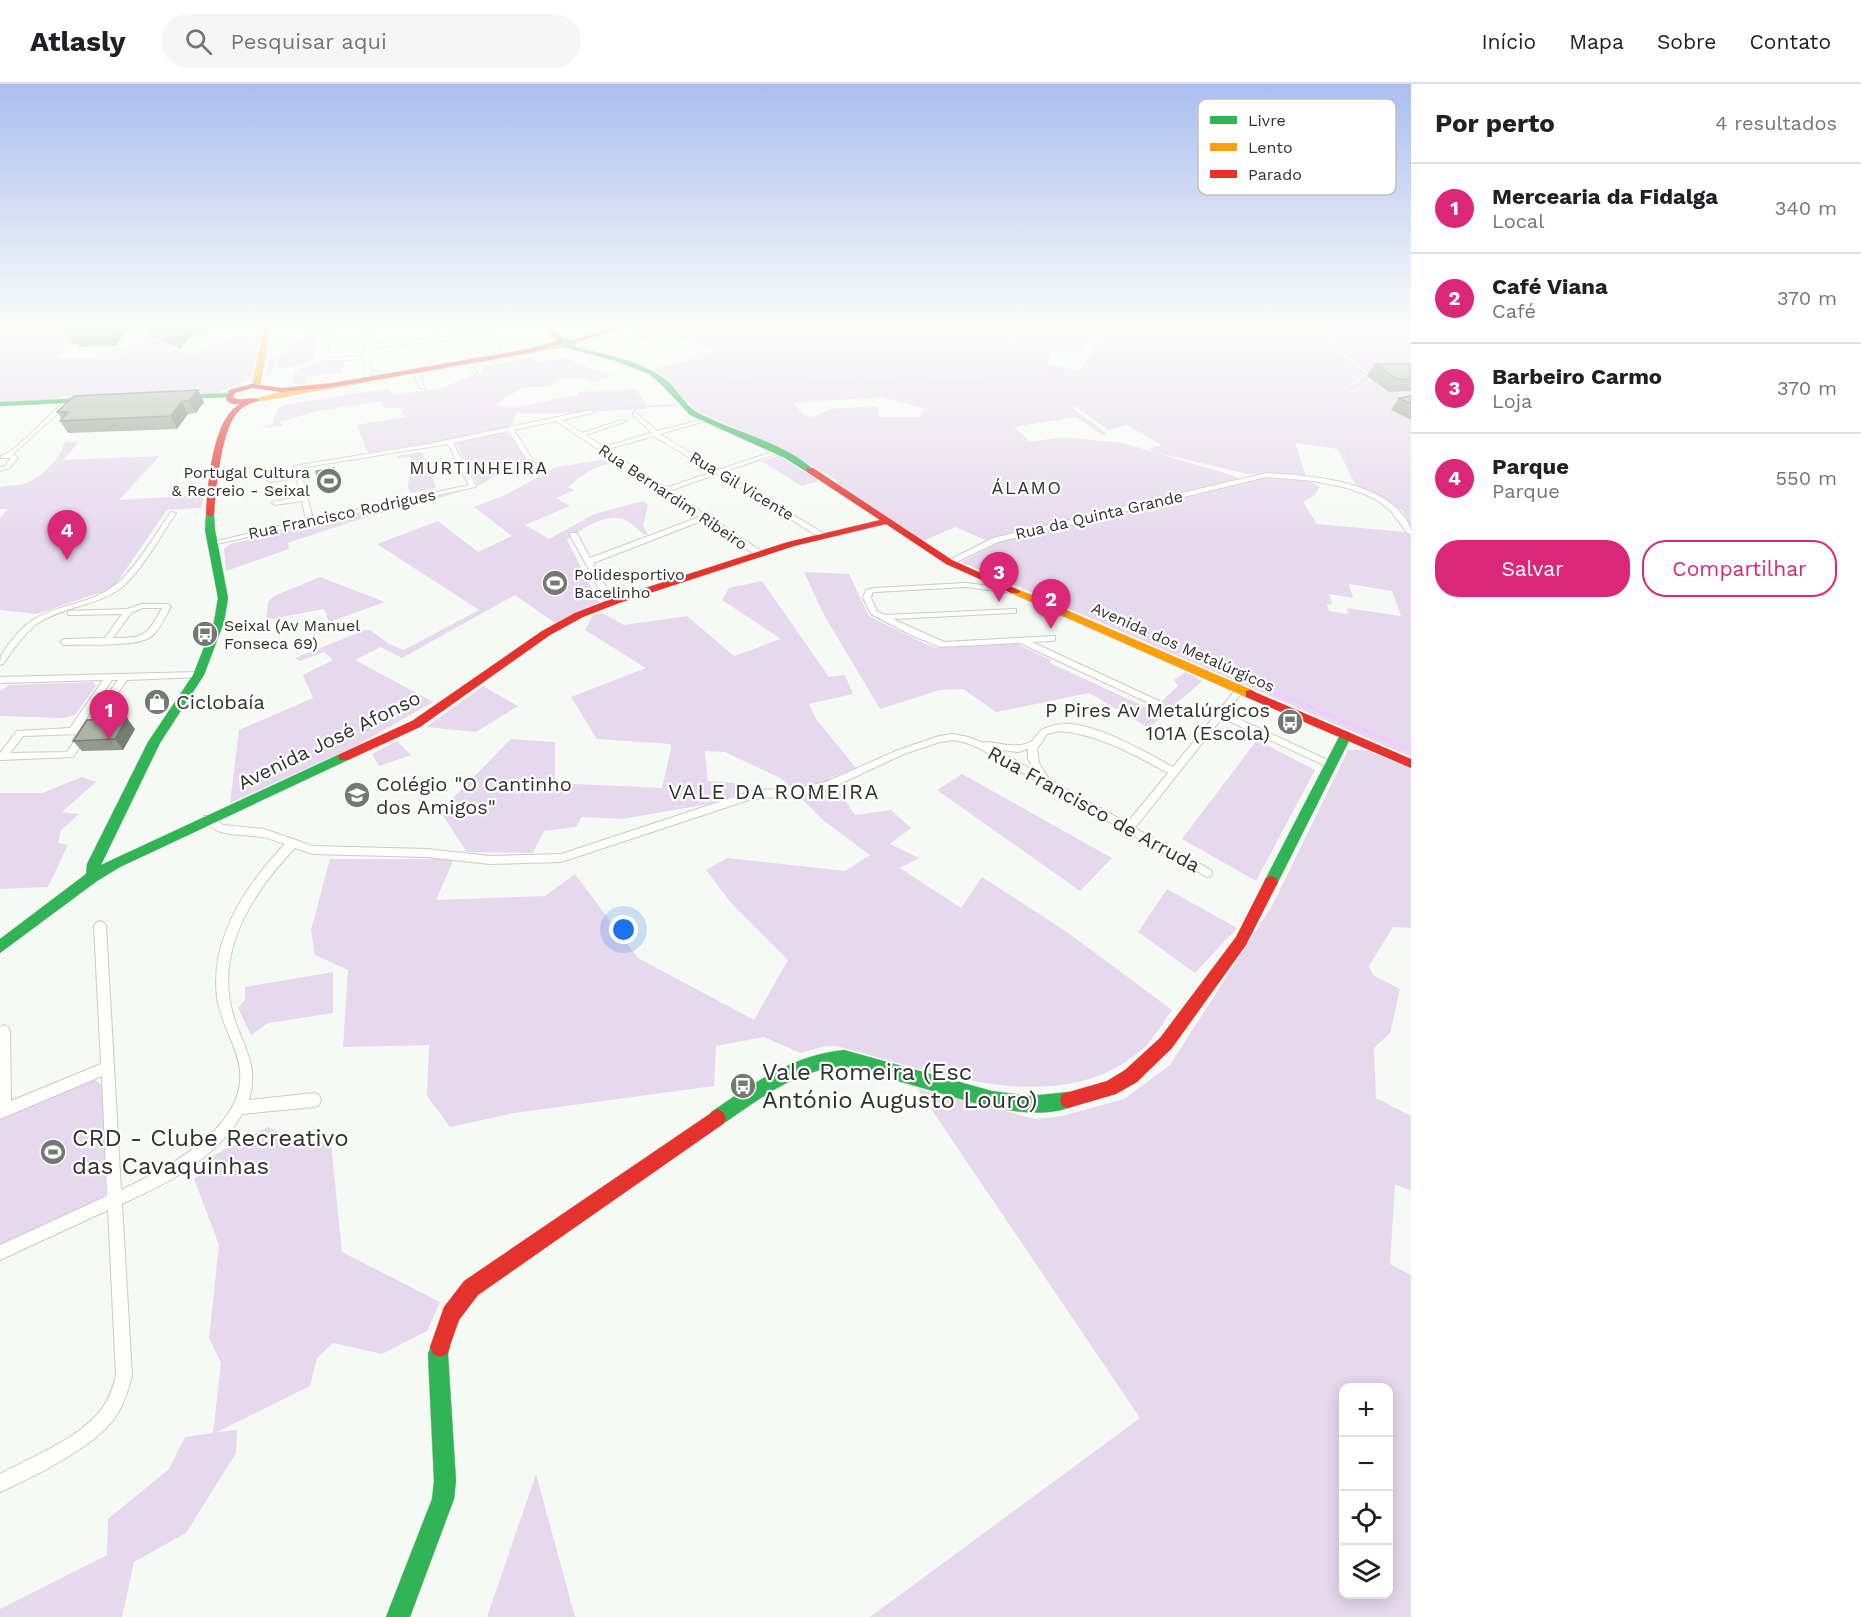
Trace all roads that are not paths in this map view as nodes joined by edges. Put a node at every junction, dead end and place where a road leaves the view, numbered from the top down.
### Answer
1 (169, 398) edge
2 (237, 398) edge
3 (247, 398) edge
4 (678, 398) edge
5 (237, 402) junction
6 (59, 403) junction
7 (0, 405) edge
8 (591, 412) dead end
9 (635, 414) dead end
10 (557, 419) junction
11 (707, 419) junction
12 (624, 421) dead end
13 (510, 429) junction
14 (655, 434) junction
15 (581, 435) junction
16 (450, 442) junction
17 (602, 449) junction
18 (780, 451) junction
19 (8, 455) edge
20 (534, 467) dead end
21 (1, 469) edge
22 (718, 472) junction
23 (298, 476) junction
24 (270, 480) dead end
25 (664, 490) junction
26 (304, 499) junction
27 (274, 503) dead end
28 (173, 513) dead end
29 (704, 517) junction
30 (310, 521) junction
31 (887, 521) junction
32 (1411, 532) edge
33 (574, 535) dead end
34 (822, 535) junction
35 (212, 543) junction
36 (760, 554) junction
37 (588, 562) junction
38 (949, 562) junction
39 (987, 579) junction
40 (966, 585) junction
41 (1015, 591) junction
42 (109, 595) junction
43 (611, 603) junction
44 (107, 611) junction
45 (128, 611) junction
46 (1014, 611) dead end
47 (56, 613) junction
48 (884, 617) junction
49 (1052, 638) dead end
50 (1020, 640) junction
51 (107, 641) junction
52 (64, 642) dead end
53 (0, 662) edge
54 (198, 675) junction
55 (124, 676) junction
56 (110, 677) junction
57 (0, 680) edge
58 (1240, 690) junction
59 (1156, 703) dead end
60 (1222, 715) junction
61 (73, 731) junction
62 (86, 731) junction
63 (1346, 735) junction
64 (1034, 744) junction
65 (980, 745) junction
66 (1411, 764) edge
67 (1331, 765) junction
68 (1175, 772) junction
69 (1045, 780) junction
70 (208, 819) junction
71 (1130, 828) junction
72 (292, 844) junction
73 (1207, 873) dead end
74 (92, 877) junction
75 (100, 926) dead end
76 (0, 947) edge
77 (4, 1031) dead end
78 (108, 1067) junction
79 (314, 1100) dead end
80 (238, 1108) junction
81 (2, 1112) edge
82 (115, 1200) junction
83 (0, 1253) edge
84 (0, 1483) edge
85 (398, 1617) edge

1 - 5 main road
2 - 5 main road
3 - 5 main road
4 - 11 main road, Avenida dos Metalúrgicos
5 - 35 main road
6 - 6 main road
6 - 7 main road
6 - 19 street
8 - 10 street
9 - 14 street, Rua Gil Vicente
10 - 13 street
10 - 15 street, Rua Bernardim Ribeiro
11 - 14 street
11 - 18 main road, Avenida dos Metalúrgicos
12 - 15 street
13 - 16 street
13 - 20 street
14 - 17 street
14 - 22 street, Rua Gil Vicente
15 - 17 street, Rua Bernardim Ribeiro
16 - 23 street
16 - 30 street, Rua Francisco Rodrigues
17 - 25 street, Rua Bernardim Ribeiro
18 - 22 street
18 - 31 main road, Avenida dos Metalúrgicos
19 - 21 street
22 - 25 street
22 - 34 street, Rua Gil Vicente
23 - 24 street
23 - 26 street
25 - 29 street, Rua Bernardim Ribeiro
26 - 27 street
26 - 30 street
28 - 42 street
29 - 36 street, Rua Bernardim Ribeiro
29 - 37 street
30 - 35 street, Rua Francisco Rodrigues
31 - 34 main road, Avenida José Afonso
31 - 38 main road, Avenida dos Metalúrgicos
32 - 38 street, Rua da Quinta Grande
33 - 37 street
34 - 36 main road, Avenida José Afonso
35 - 54 main road
36 - 43 main road, Avenida José Afonso
37 - 43 street
38 - 39 main road, Avenida dos Metalúrgicos
39 - 40 street
39 - 41 main road, Avenida dos Metalúrgicos
40 - 41 street
40 - 48 street
41 - 58 main road, Avenida dos Metalúrgicos
42 - 44 street
42 - 47 street
43 - 70 main road, Avenida José Afonso
44 - 45 street
44 - 47 street
45 - 51 street
45 - 51 street
46 - 48 street
47 - 53 street
48 - 50 street
49 - 50 street
50 - 59 street
51 - 52 street
54 - 55 street
54 - 74 main road
55 - 56 street
55 - 62 street
56 - 57 street
56 - 61 street
58 - 60 street
58 - 63 main road, Avenida dos Metalúrgicos
60 - 67 street
60 - 68 street
61 - 62 street
61 - 62 street
63 - 66 main road, Avenida dos Metalúrgicos
63 - 67 main road
64 - 65 street
64 - 68 street
64 - 69 street
65 - 69 street, Rua Francisco de Arruda
65 - 72 street
67 - 85 main road
68 - 71 street
69 - 71 street, Rua Francisco de Arruda
70 - 72 street
70 - 74 main road, Avenida José Afonso
71 - 73 street, Rua Francisco de Arruda
72 - 80 street
74 - 76 main road, Avenida José Afonso
75 - 78 street
77 - 81 street
78 - 81 street
78 - 82 street
79 - 80 street
80 - 82 street
82 - 83 street
82 - 84 street

